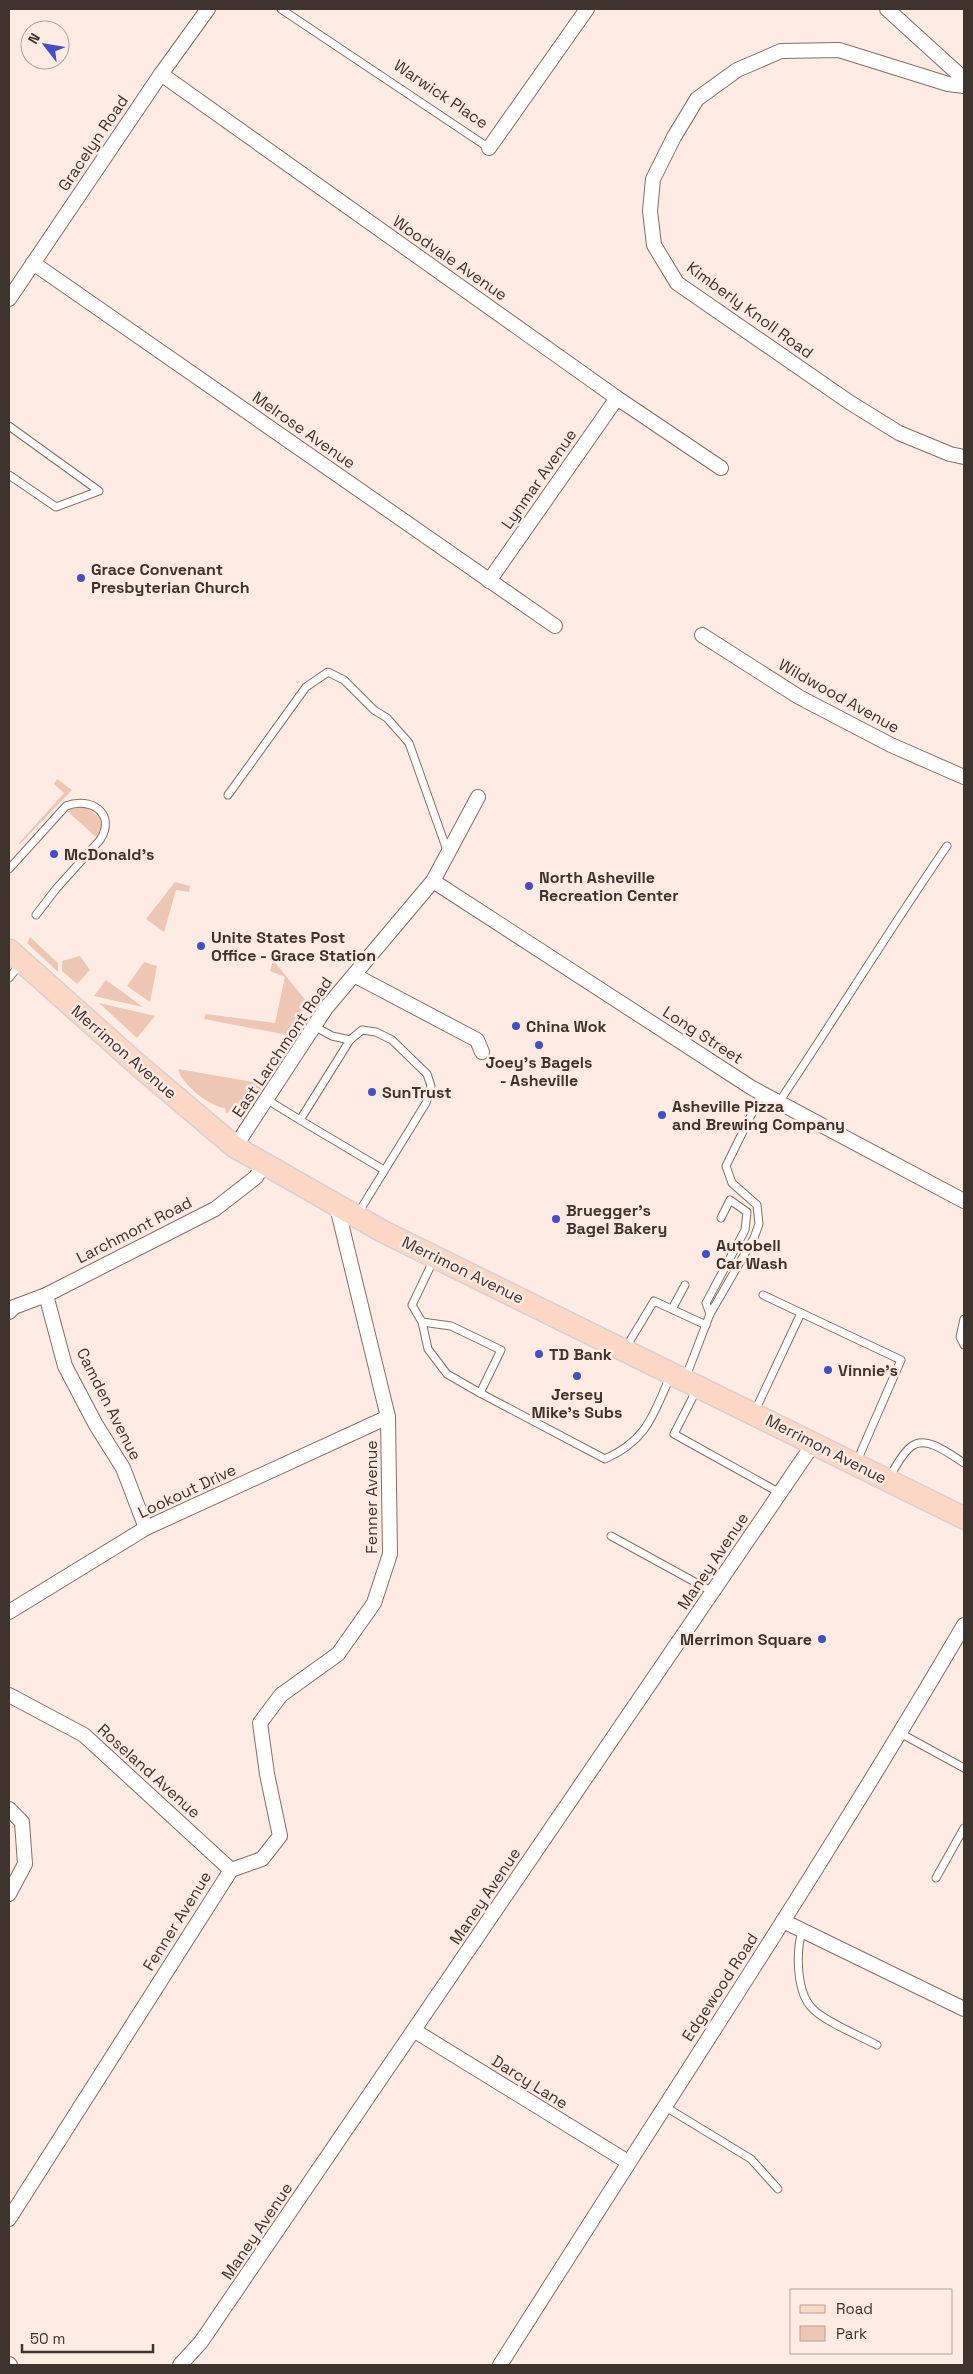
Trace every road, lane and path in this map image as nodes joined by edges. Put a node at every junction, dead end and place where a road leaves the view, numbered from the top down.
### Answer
1 (208, 9) edge
2 (281, 9) edge
3 (587, 9) edge
4 (886, 9) edge
5 (161, 74) junction
6 (964, 79) edge
7 (964, 86) edge
8 (489, 148) joint
9 (33, 263) junction
10 (9, 299) edge
11 (617, 398) junction
12 (9, 426) edge
13 (964, 457) edge
14 (721, 468) dead end
15 (9, 475) edge
16 (489, 581) junction
17 (555, 626) dead end
18 (702, 635) dead end
19 (964, 777) edge
20 (228, 795) dead end
21 (478, 797) dead end
22 (947, 846) dead end
23 (448, 853) junction
24 (9, 869) edge
25 (433, 881) junction
26 (36, 915) dead end
27 (13, 963) edge
28 (354, 975) junction
29 (314, 1026) junction
30 (350, 1040) junction
31 (482, 1052) dead end
32 (762, 1093) junction
33 (266, 1099) junction
34 (779, 1102) junction
35 (300, 1120) junction
36 (235, 1147) junction
37 (264, 1164) junction
38 (384, 1170) junction
39 (964, 1201) edge
40 (336, 1206) junction
41 (356, 1217) junction
42 (721, 1218) dead end
43 (435, 1256) junction
44 (685, 1285) dead end
45 (46, 1294) junction
46 (763, 1295) dead end
47 (672, 1309) junction
48 (9, 1312) edge
49 (801, 1313) junction
50 (710, 1314) junction
51 (964, 1319) edge
52 (422, 1322) junction
53 (706, 1325) junction
54 (964, 1345) edge
55 (624, 1350) junction
56 (685, 1380) junction
57 (480, 1393) junction
58 (754, 1413) junction
59 (388, 1417) junction
60 (814, 1443) junction
61 (964, 1463) edge
62 (856, 1464) junction
63 (887, 1480) junction
64 (780, 1493) junction
65 (964, 1518) edge
66 (146, 1528) junction
67 (611, 1536) dead end
68 (713, 1592) junction
69 (9, 1612) edge
70 (964, 1625) edge
71 (9, 1695) edge
72 (900, 1733) junction
73 (964, 1768) edge
74 (9, 1809) edge
75 (964, 1828) edge
76 (231, 1870) junction
77 (936, 1878) dead end
78 (9, 1894) edge
79 (783, 1922) junction
80 (802, 1931) junction
81 (964, 2010) edge
82 (415, 2031) junction
83 (877, 2045) dead end
84 (664, 2106) junction
85 (628, 2162) junction
86 (778, 2189) dead end
87 (9, 2219) edge
88 (180, 2365) edge
89 (500, 2365) edge

1 - 5 street, Gracelyn Road
2 - 8 lane, Warwick Place
3 - 8 street, Warwick Place
4 - 6 street
5 - 9 street, Gracelyn Road
5 - 11 street, Woodvale Avenue
7 - 13 street, Kimberly Knoll Road
9 - 10 street, Gracelyn Road
9 - 16 street, Melrose Avenue
11 - 14 street, Woodvale Avenue
11 - 16 street, Lynmar Avenue
12 - 15 lane
16 - 17 street, Melrose Avenue
18 - 19 street, Wildwood Avenue
20 - 23 lane
21 - 23 street, East Larchmont Road
22 - 34 lane
23 - 25 street, East Larchmont Road
24 - 26 lane
25 - 28 street, East Larchmont Road
25 - 32 street, Long Street
27 - 36 main road, Merrimon Avenue
28 - 29 street, East Larchmont Road
28 - 31 street
29 - 30 lane
29 - 33 street, East Larchmont Road
30 - 35 lane
30 - 38 lane
32 - 34 street, Long Street
32 - 50 lane
33 - 35 lane
33 - 36 street, East Larchmont Road
34 - 39 street, Long Street
35 - 38 lane
36 - 37 main road, Merrimon Avenue
37 - 40 main road, Merrimon Avenue
37 - 45 street, Larchmont Road
38 - 41 lane
40 - 41 main road, Merrimon Avenue
40 - 59 street, Fenner Avenue
41 - 43 main road, Merrimon Avenue
42 - 50 lane
43 - 52 lane
43 - 55 main road, Merrimon Avenue
44 - 47 lane
45 - 48 street, Larchmont Road
45 - 66 street, Camden Avenue
46 - 49 lane
47 - 53 lane
47 - 55 lane
49 - 58 lane
49 - 62 lane
50 - 53 lane
51 - 54 lane
52 - 57 lane
52 - 57 lane
53 - 56 lane
55 - 56 main road, Merrimon Avenue
56 - 57 lane
56 - 58 main road, Merrimon Avenue
56 - 64 lane
58 - 60 main road, Merrimon Avenue
59 - 66 street, Lookout Drive
59 - 76 street, Fenner Avenue
60 - 62 main road, Merrimon Avenue
60 - 64 street, Maney Avenue
61 - 63 lane
62 - 63 main road, Merrimon Avenue
63 - 65 main road, Merrimon Avenue
64 - 68 street, Maney Avenue
66 - 69 street, Lookout Drive
67 - 68 lane
68 - 82 street, Maney Avenue
70 - 72 street, Edgewood Road
71 - 76 street, Roseland Avenue
72 - 73 lane
72 - 79 street, Edgewood Road
74 - 78 street
75 - 77 lane
76 - 87 street, Fenner Avenue
79 - 80 street
79 - 84 street, Edgewood Road
80 - 81 street
80 - 83 lane
82 - 85 street, Darcy Lane
82 - 88 street, Maney Avenue
84 - 85 street, Edgewood Road
84 - 86 lane
85 - 89 street, Edgewood Road

